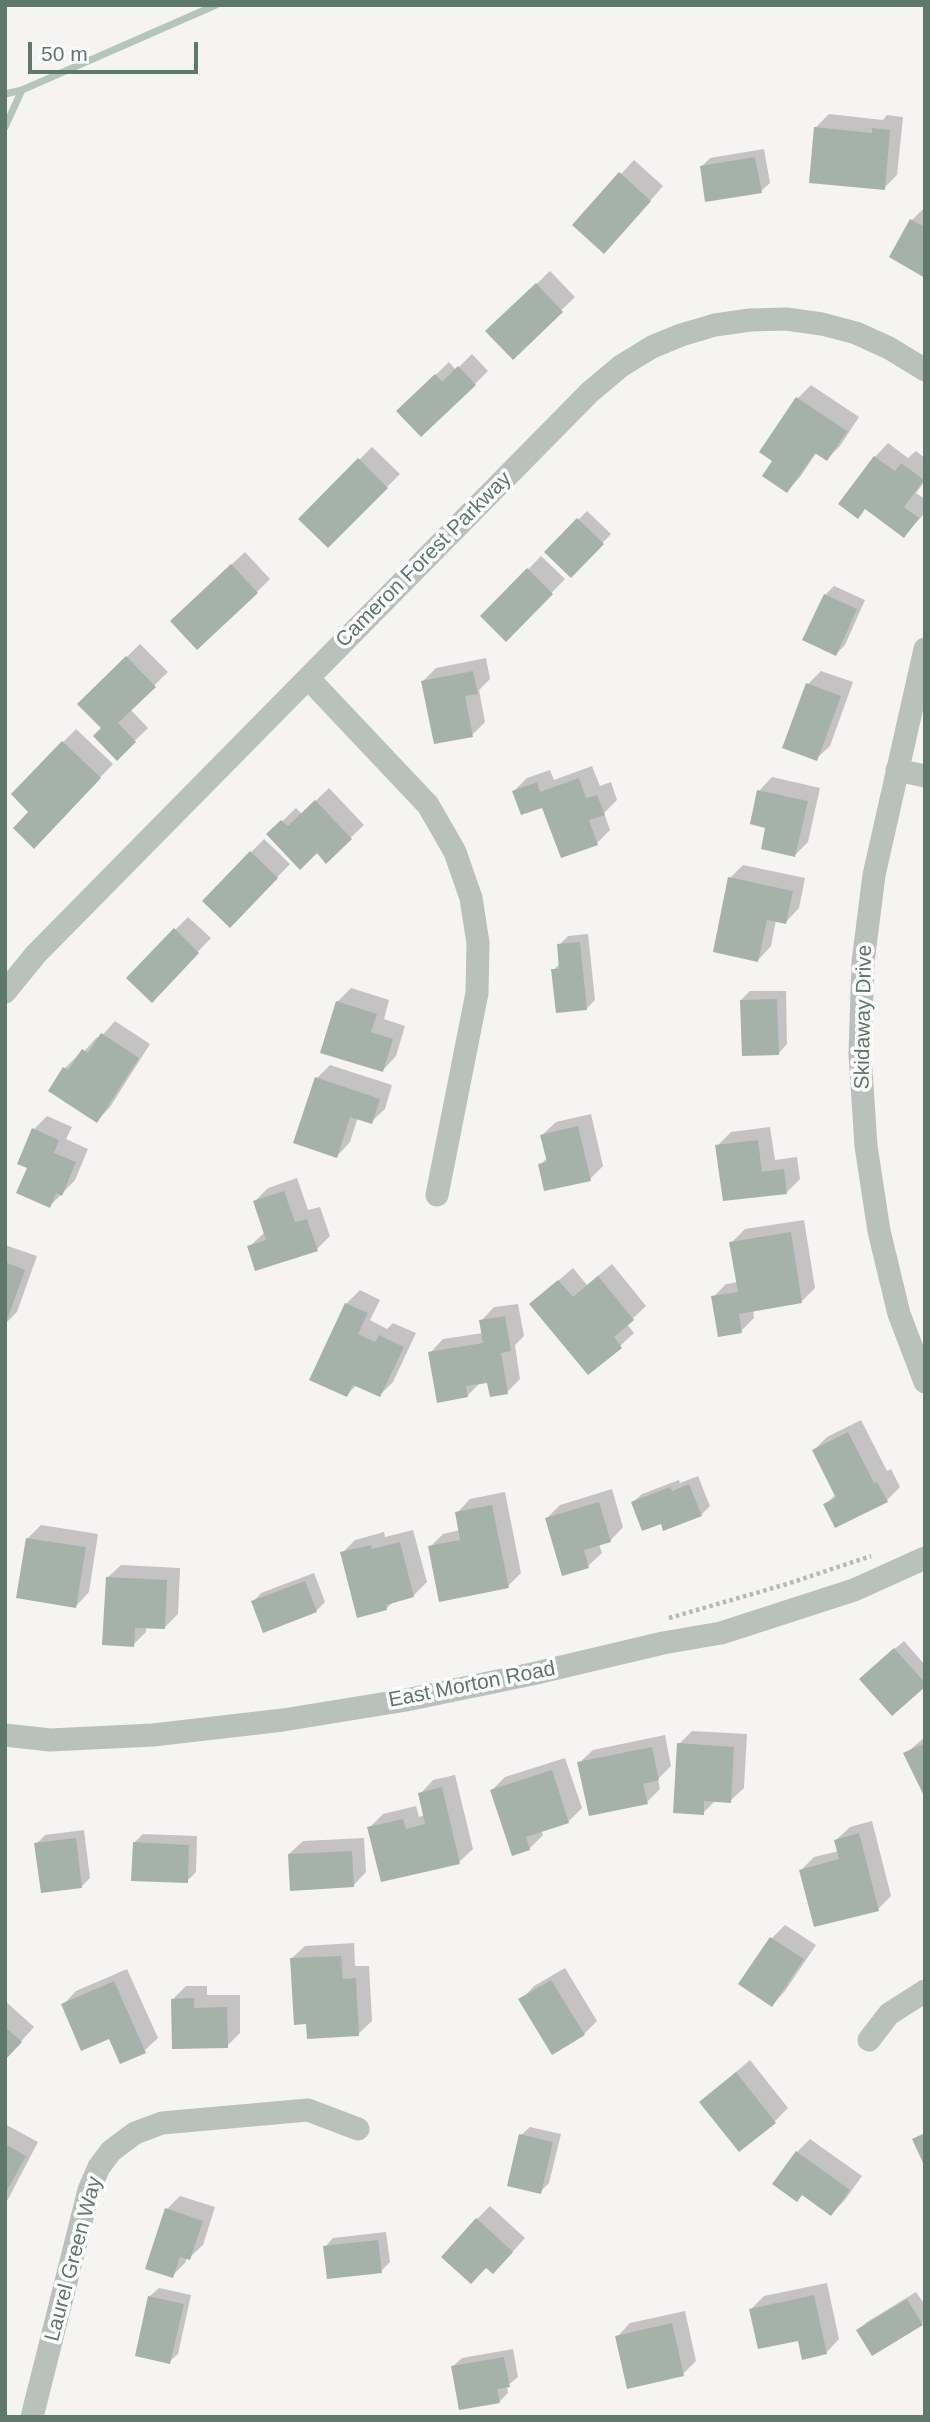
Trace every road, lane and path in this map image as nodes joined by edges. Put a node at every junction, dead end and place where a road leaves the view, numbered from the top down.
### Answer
1 (925, 370) edge
2 (925, 649) edge
3 (308, 678) junction
4 (897, 770) junction
5 (925, 776) edge
6 (5, 992) edge
7 (436, 1195) dead end
8 (925, 1382) edge
9 (875, 1554) dead end
10 (925, 1558) edge
11 (658, 1621) dead end
12 (5, 1735) edge
13 (925, 1991) edge
14 (869, 2040) dead end
15 (358, 2129) dead end
16 (32, 2417) edge

1 - 3 street, Cameron Forest Parkway
2 - 4 street, Skidaway Drive
3 - 6 street, Cameron Forest Parkway
3 - 7 street
4 - 5 street
4 - 8 street, Skidaway Drive
9 - 11 path
10 - 12 street, East Morton Road
13 - 14 street
15 - 16 street, Laurel Green Way

